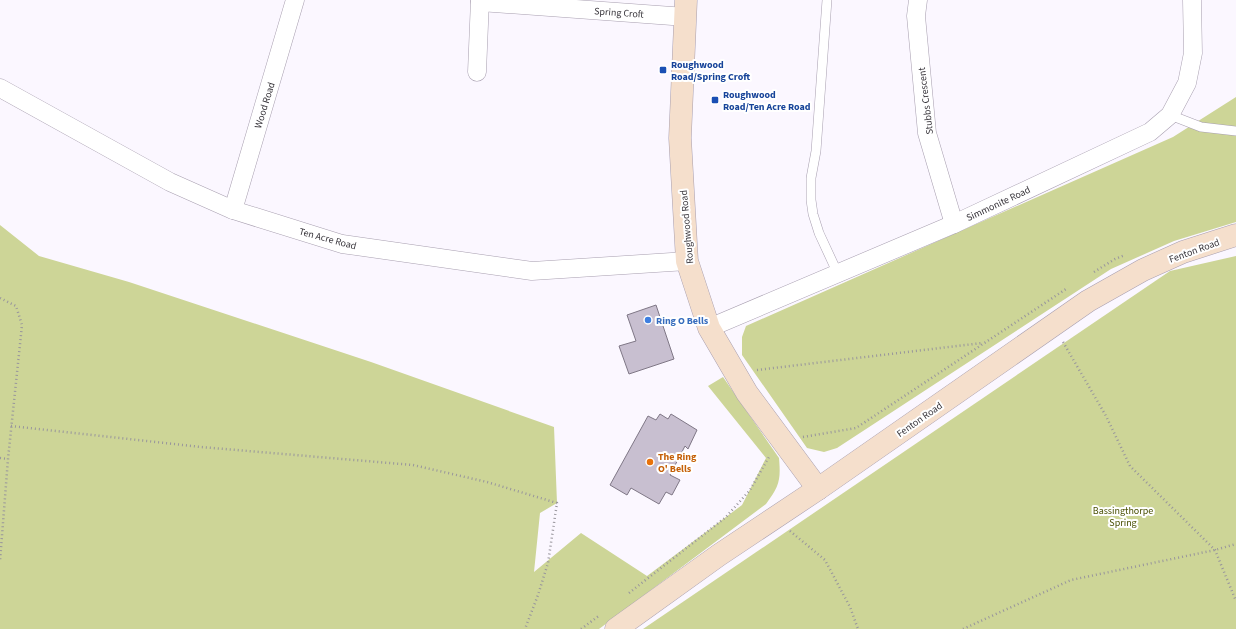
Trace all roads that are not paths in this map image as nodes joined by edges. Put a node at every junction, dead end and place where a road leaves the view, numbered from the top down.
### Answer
1 (295, 0) edge
2 (828, 0) edge
3 (918, 0) edge
4 (1192, 0) edge
5 (480, 1) edge
6 (686, 8) edge
7 (477, 72) dead end
8 (0, 88) edge
9 (1170, 115) junction
10 (1236, 131) edge
11 (233, 210) junction
12 (954, 224) junction
13 (1236, 235) edge
14 (687, 261) junction
15 (838, 274) junction
16 (709, 328) junction
17 (818, 489) junction
18 (609, 621) edge

1 - 11 street, Wood Road
2 - 15 lane
3 - 12 street, Stubbs Crescent
4 - 9 street, Simmonite Road
5 - 6 street, Spring Croft
5 - 7 street, Spring Croft
6 - 14 street, Roughwood Road
8 - 11 street, Ten Acre Road
9 - 10 lane
9 - 12 street, Simmonite Road
11 - 14 street, Ten Acre Road
12 - 15 street, Simmonite Road
13 - 17 street, Fenton Road
14 - 16 street, Roughwood Road
15 - 16 street, Simmonite Road
16 - 17 street, Roughwood Road
17 - 18 street, Fenton Road

